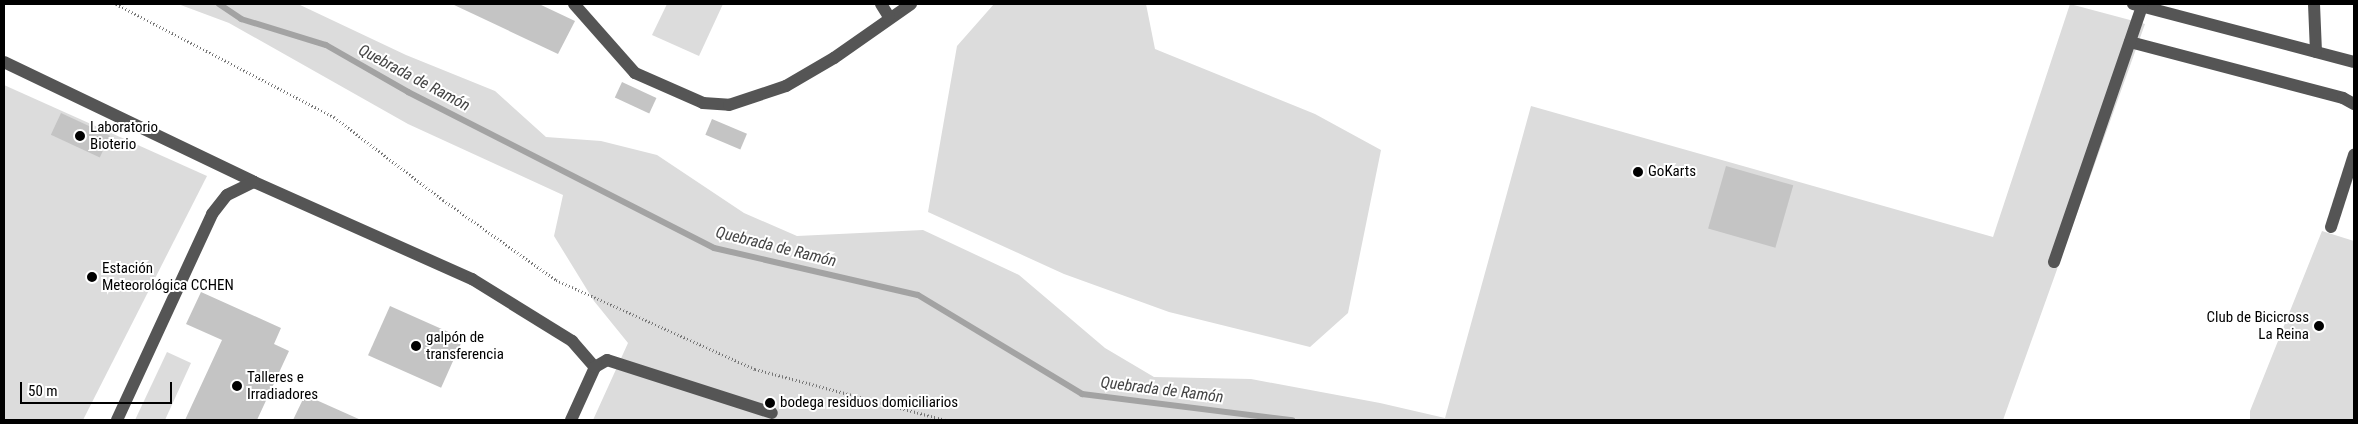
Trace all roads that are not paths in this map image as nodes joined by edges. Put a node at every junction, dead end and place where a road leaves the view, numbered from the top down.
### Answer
1 (574, 4) edge
2 (881, 4) edge
3 (910, 4) edge
4 (2314, 4) edge
5 (2138, 5) edge
6 (889, 17) junction
7 (2130, 42) junction
8 (2316, 52) junction
9 (4, 62) edge
10 (2354, 62) edge
11 (2354, 104) edge
12 (2354, 155) edge
13 (254, 182) junction
14 (2330, 227) dead end
15 (2054, 262) dead end
16 (595, 367) junction
17 (772, 413) dead end
18 (117, 420) edge
19 (571, 420) edge

1 - 6 street
2 - 6 street
3 - 6 street
4 - 8 street
5 - 7 street
5 - 8 street
7 - 11 street
7 - 15 street
8 - 10 street
9 - 13 street
12 - 14 street
13 - 16 street
13 - 18 street
16 - 17 street
16 - 19 street

